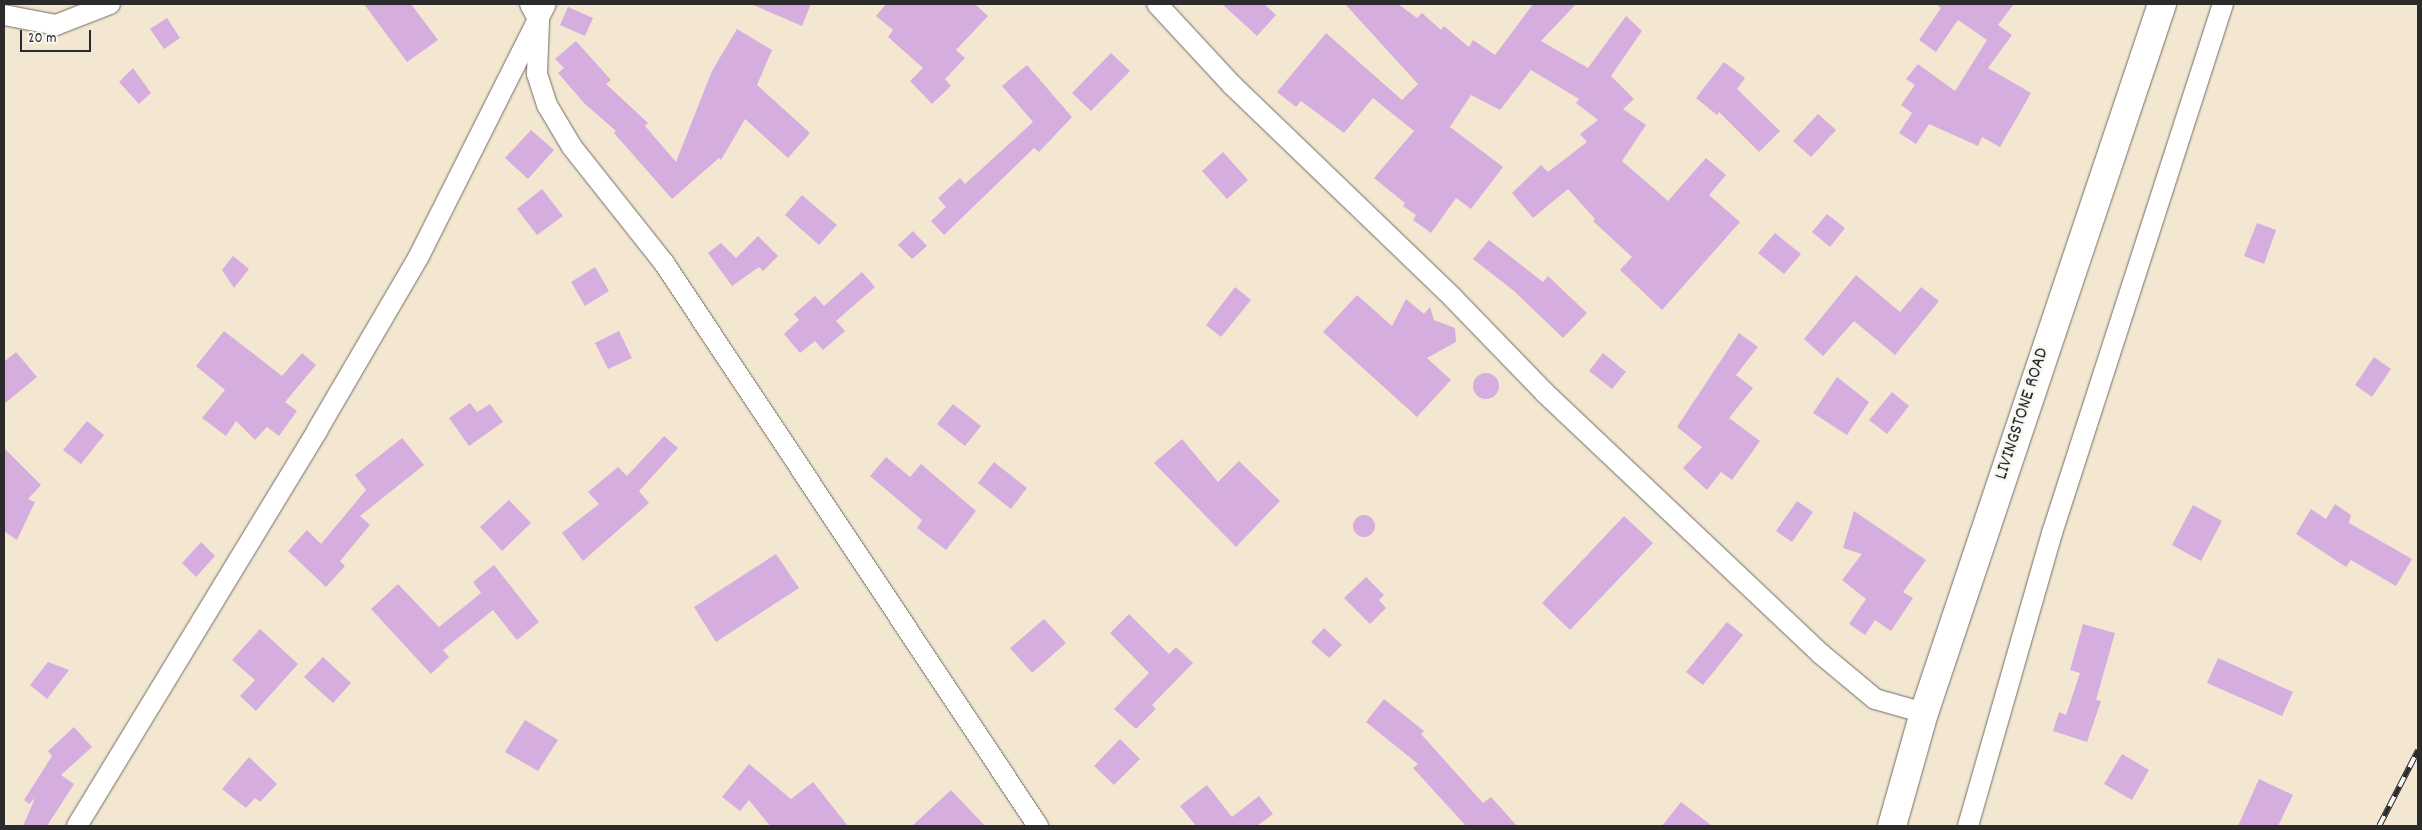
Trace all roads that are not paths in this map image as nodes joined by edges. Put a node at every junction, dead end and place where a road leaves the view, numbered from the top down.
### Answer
1 (110, 4) edge
2 (1157, 4) edge
3 (2162, 4) edge
4 (2224, 4) edge
5 (538, 9) edge
6 (4, 15) edge
7 (1924, 713) junction
8 (77, 826) edge
9 (1038, 826) edge
10 (1892, 826) edge
11 (1968, 826) edge

1 - 6 street
2 - 7 street
3 - 7 highway, LIVINGSTONE ROAD
4 - 11 street
5 - 8 street
5 - 9 street
7 - 10 highway, LIVINGSTONE ROAD

